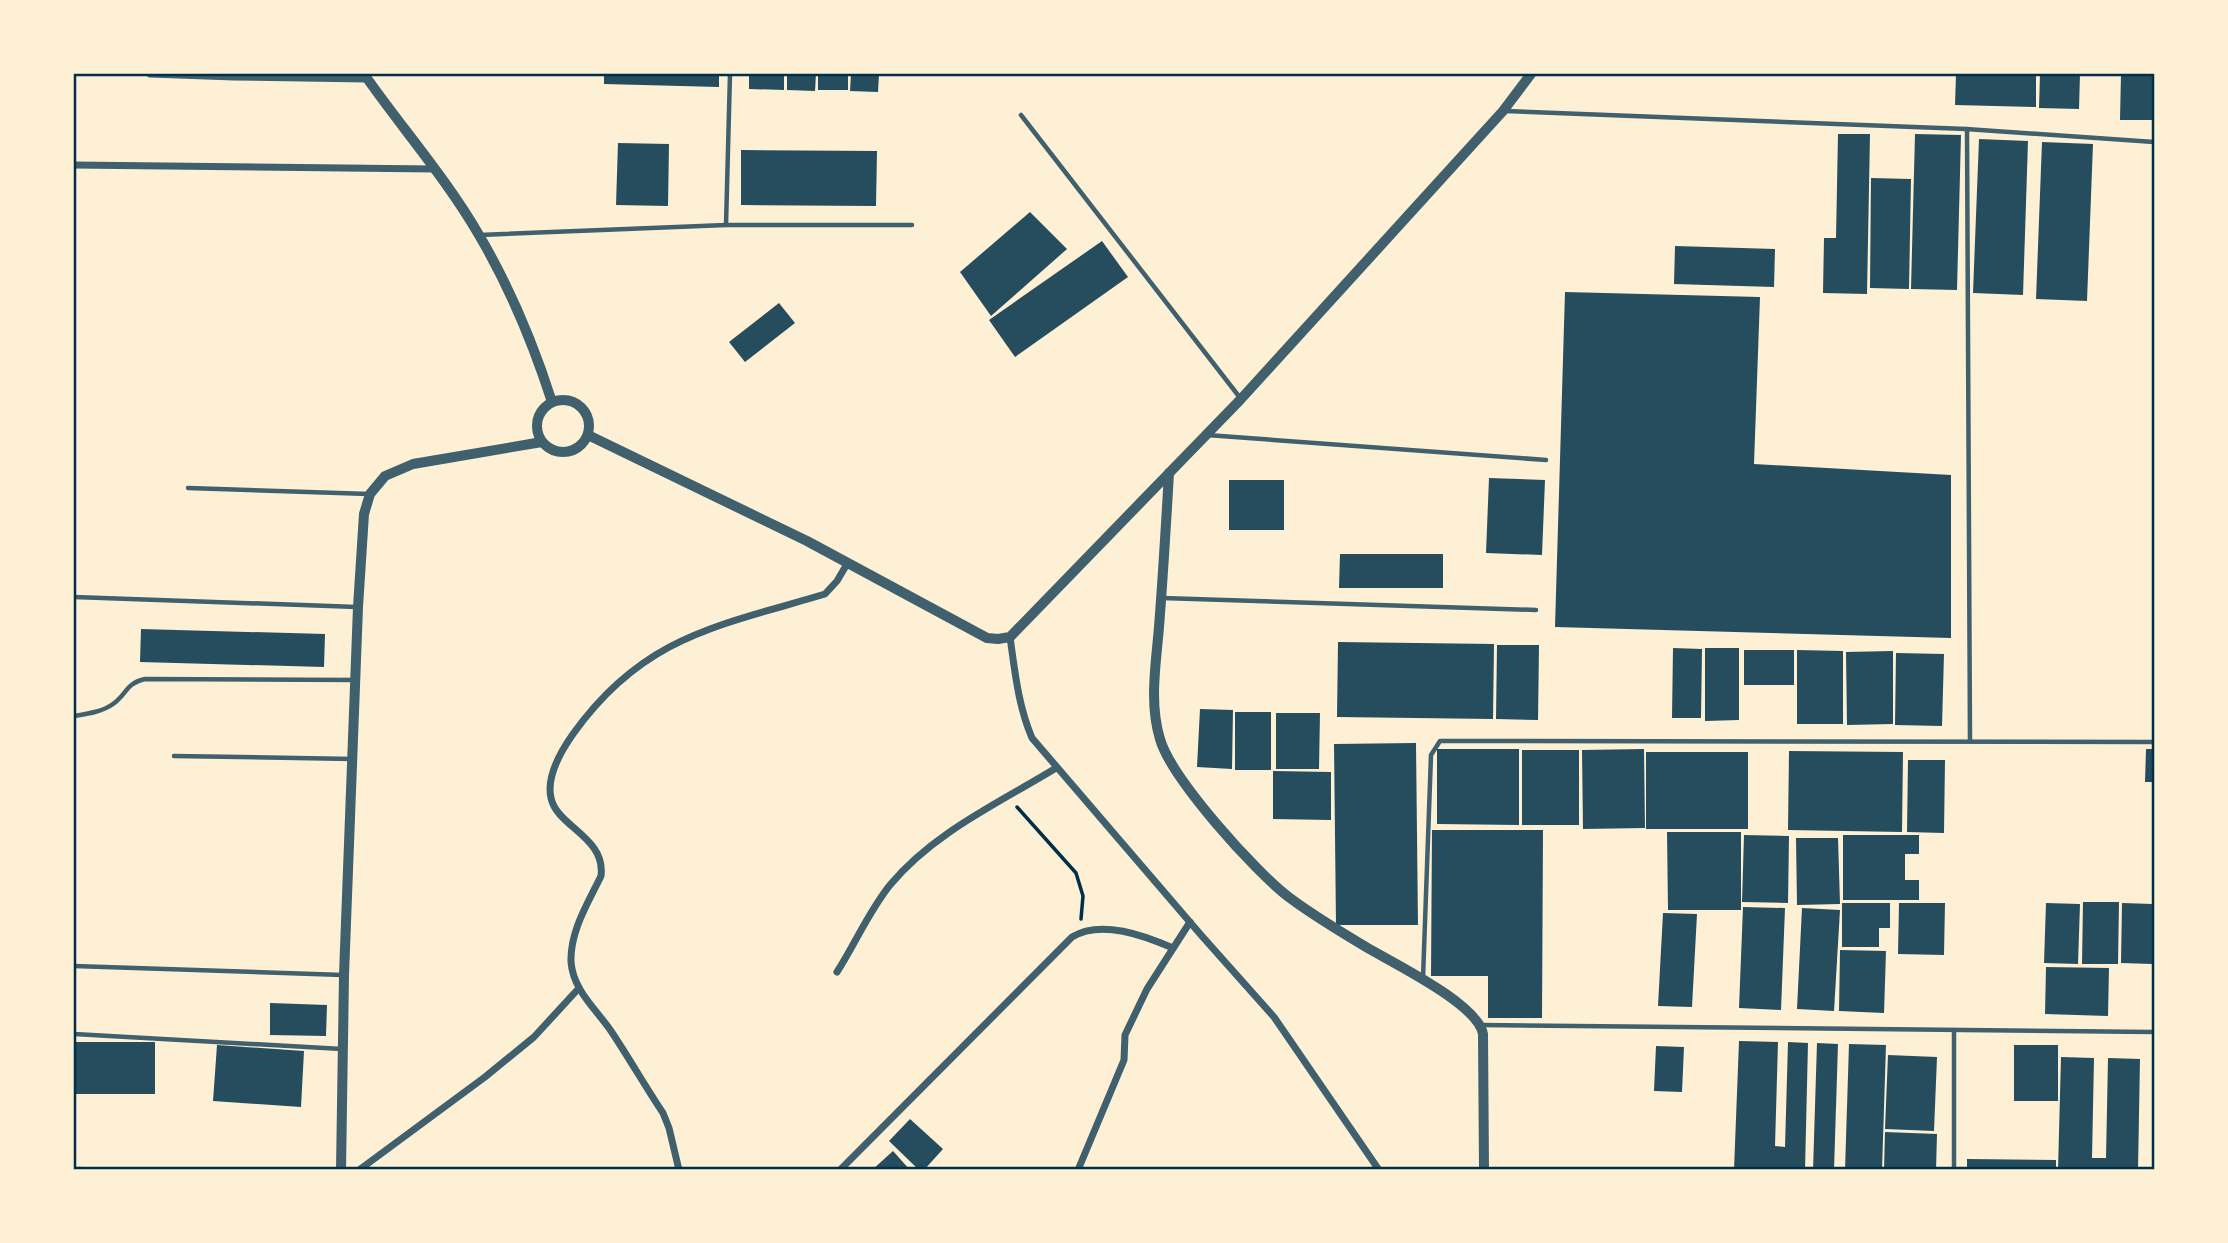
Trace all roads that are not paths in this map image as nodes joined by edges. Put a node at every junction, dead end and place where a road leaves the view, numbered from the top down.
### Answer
1 (150, 74) edge
2 (730, 74) edge
3 (1531, 74) edge
4 (365, 76) edge
5 (1503, 111) junction
6 (1021, 115) dead end
7 (1966, 129) junction
8 (2154, 142) edge
9 (74, 165) edge
10 (434, 169) junction
11 (726, 225) junction
12 (912, 225) dead end
13 (480, 235) junction
14 (1241, 399) junction
15 (552, 402) junction
16 (588, 435) junction
17 (1206, 435) junction
18 (542, 442) junction
19 (1546, 460) dead end
20 (1169, 473) junction
21 (188, 488) dead end
22 (370, 494) junction
23 (847, 564) junction
24 (74, 597) edge
25 (1161, 598) junction
26 (358, 607) junction
27 (1536, 610) dead end
28 (1010, 637) junction
29 (356, 680) junction
30 (74, 716) edge
31 (1970, 741) junction
32 (2154, 742) edge
33 (174, 756) dead end
34 (354, 759) junction
35 (1056, 768) junction
36 (1190, 922) junction
37 (1173, 948) junction
38 (74, 966) edge
39 (837, 972) dead end
40 (344, 975) junction
41 (1423, 979) junction
42 (579, 988) junction
43 (1481, 1025) junction
44 (1954, 1030) junction
45 (2154, 1032) edge
46 (74, 1034) edge
47 (343, 1049) junction
48 (79, 1169) edge
49 (92, 1170) edge
50 (341, 1170) edge
51 (359, 1170) edge
52 (679, 1170) edge
53 (840, 1170) edge
54 (1078, 1170) edge
55 (1379, 1170) edge
56 (1484, 1170) edge
57 (1954, 1170) edge

1 - 4 street
2 - 11 lane
3 - 5 street
4 - 10 street
5 - 7 lane
5 - 14 street
6 - 14 lane
7 - 8 lane
7 - 31 lane
9 - 10 street
10 - 13 street
11 - 12 lane
11 - 13 lane
13 - 15 street
14 - 17 street
15 - 16 street
15 - 18 street
16 - 18 street
16 - 23 street
17 - 19 lane
17 - 20 street
18 - 22 street
20 - 25 street
20 - 28 street
21 - 22 lane
22 - 26 street
23 - 28 street
23 - 42 street
24 - 26 lane
25 - 27 lane
25 - 41 street
26 - 29 street
28 - 35 street
29 - 30 lane
29 - 34 street
31 - 32 lane
31 - 41 lane
33 - 34 lane
34 - 40 street
35 - 36 street
35 - 39 street
36 - 37 street
36 - 55 street
37 - 53 street
37 - 54 street
38 - 40 lane
40 - 47 street
41 - 43 street
42 - 51 street
42 - 52 street
43 - 44 lane
43 - 56 street
44 - 45 lane
44 - 57 lane
46 - 47 lane
47 - 50 street
48 - 49 lane

